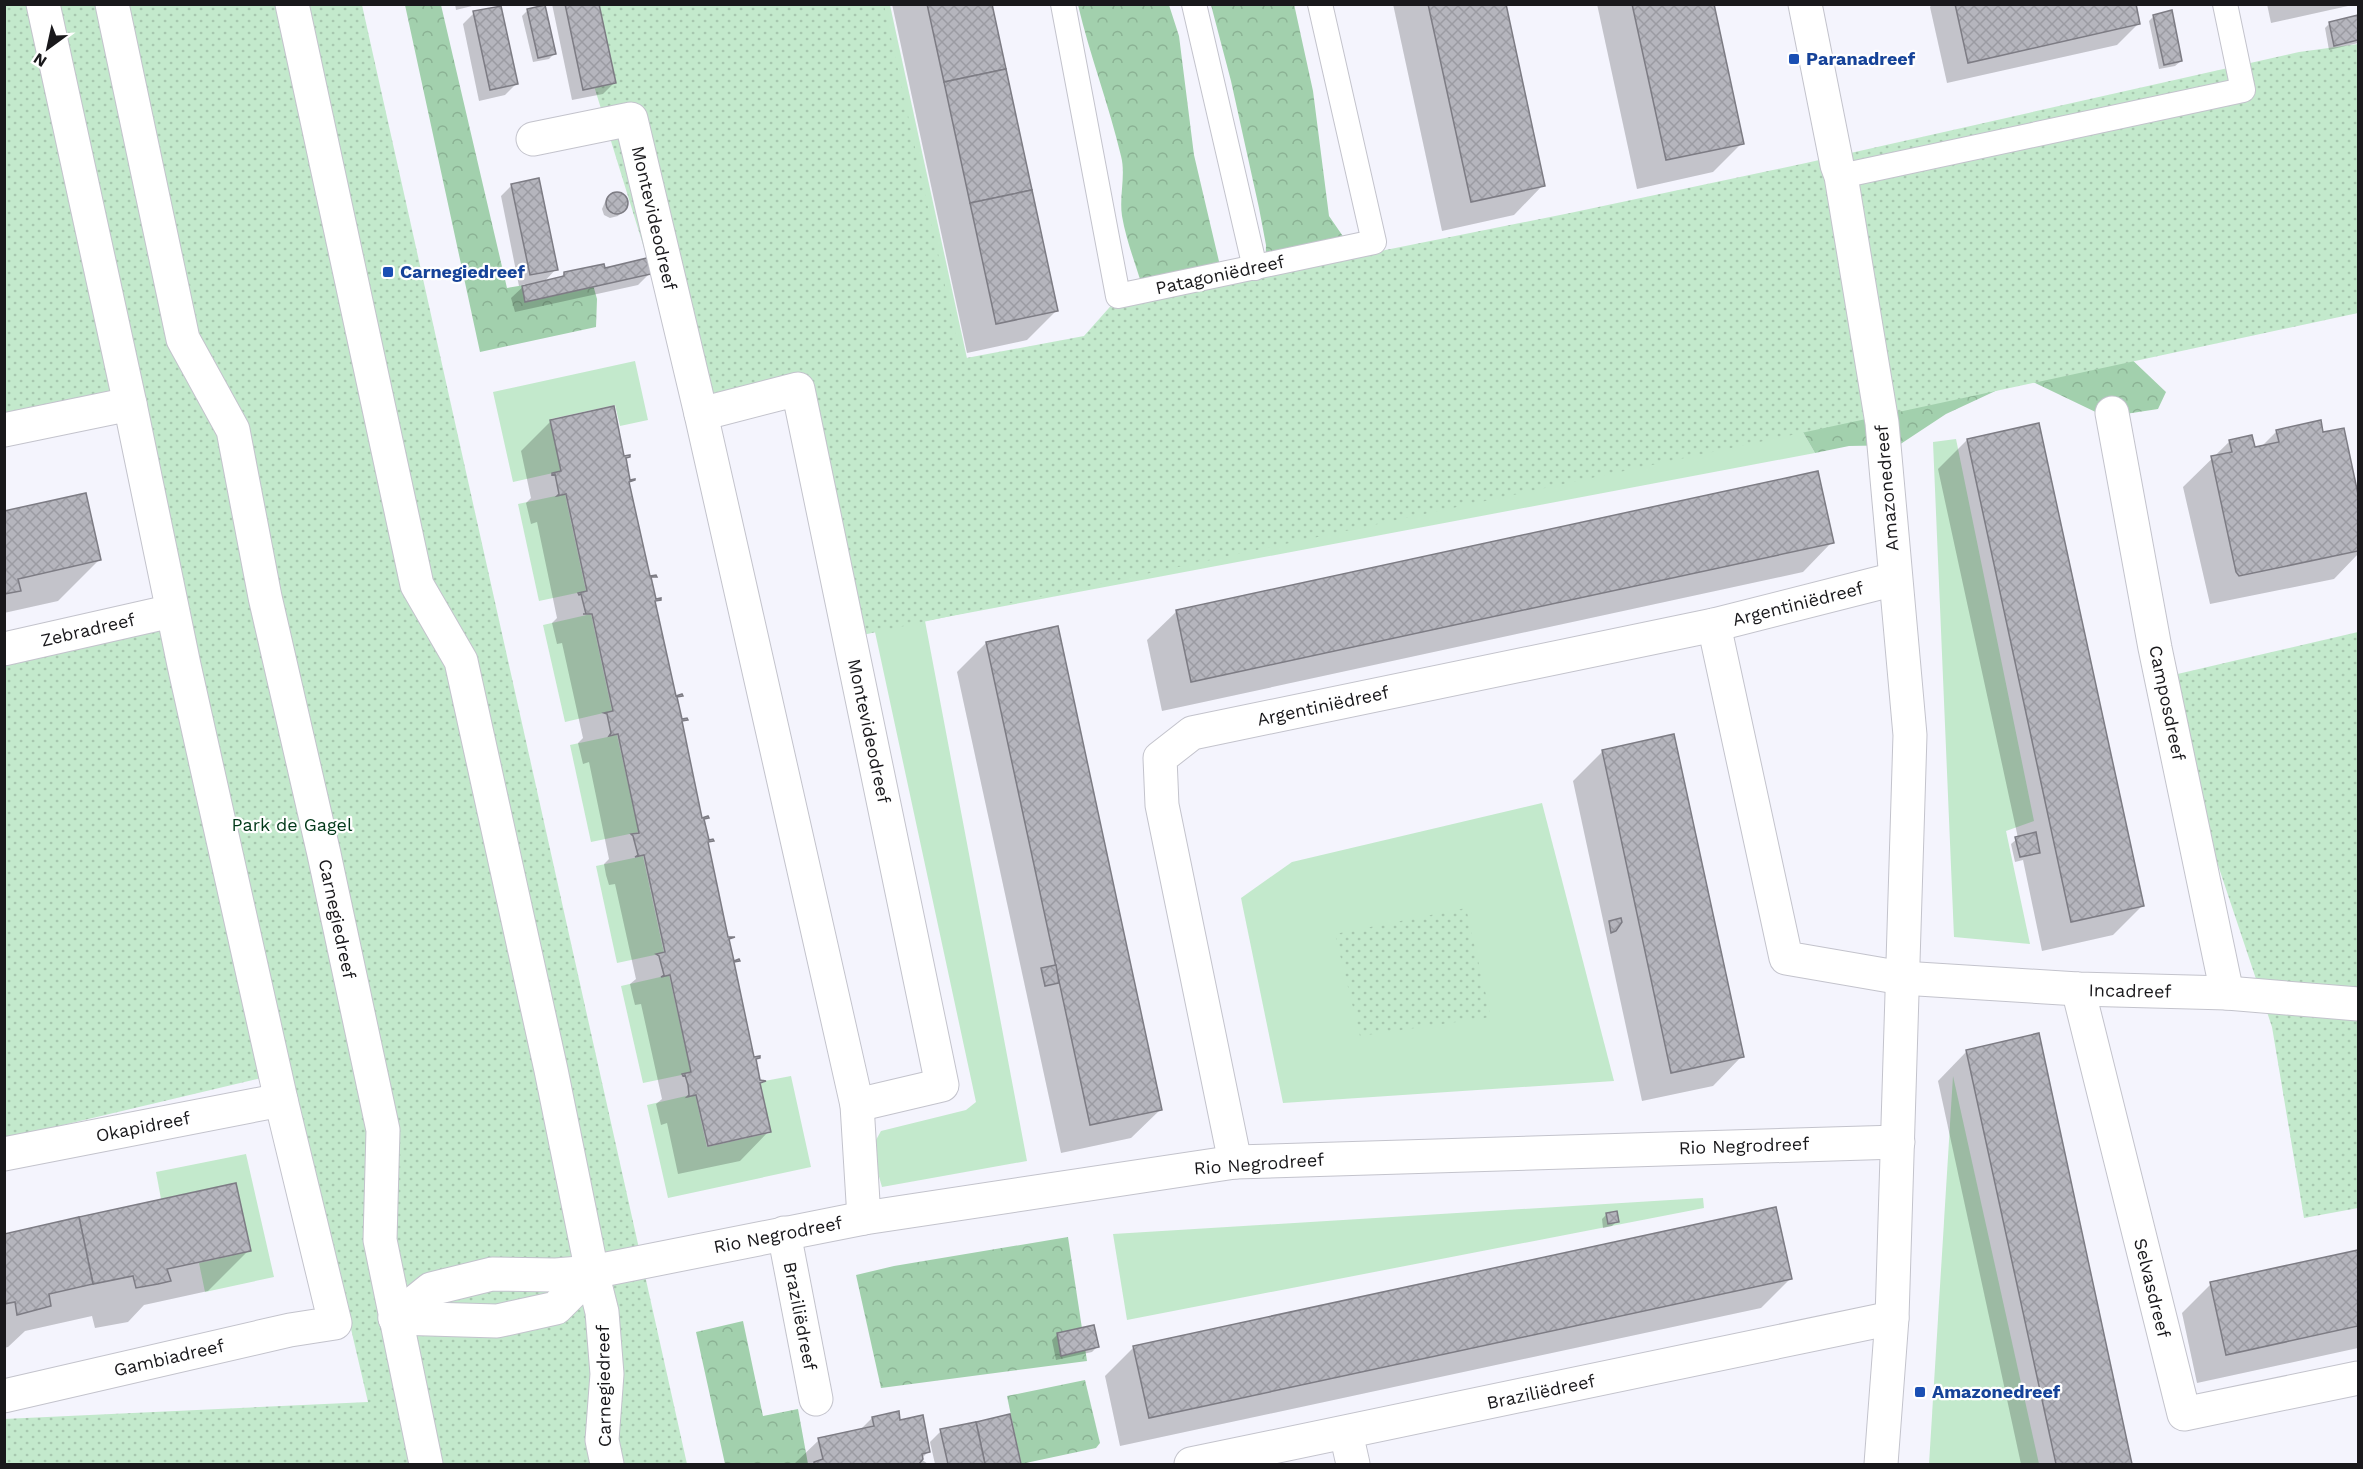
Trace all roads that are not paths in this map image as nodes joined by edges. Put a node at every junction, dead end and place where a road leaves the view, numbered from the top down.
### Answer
1 (43, 4) edge
2 (112, 4) edge
3 (292, 4) edge
4 (1063, 4) edge
5 (1194, 4) edge
6 (1320, 4) edge
7 (1805, 4) edge
8 (2225, 4) edge
9 (533, 139) dead end
10 (1841, 176) junction
11 (1255, 268) junction
12 (130, 404) junction
13 (2112, 413) dead end
14 (700, 414) junction
15 (4, 430) edge
16 (1895, 579) junction
17 (172, 611) junction
18 (1714, 625) junction
19 (4, 649) edge
20 (1902, 978) junction
21 (2078, 989) junction
22 (2227, 993) junction
23 (2358, 1004) edge
24 (281, 1100) junction
25 (857, 1105) junction
26 (1898, 1142) junction
27 (4, 1154) edge
28 (1234, 1162) junction
29 (864, 1218) junction
30 (784, 1233) junction
31 (592, 1272) junction
32 (395, 1318) junction
33 (1892, 1318) junction
34 (2358, 1378) edge
35 (4, 1396) edge
36 (816, 1399) dead end
37 (1346, 1433) junction
38 (1872, 1463) edge
39 (426, 1464) edge
40 (607, 1464) edge
41 (1191, 1464) edge
42 (1353, 1464) edge

1 - 12 street
2 - 32 street, Carnegiedreef
3 - 31 street, Carnegiedreef
4 - 11 lane, Patagoniëdreef
5 - 11 lane
6 - 11 lane, Patagoniëdreef
7 - 10 street, Amazonedreef
8 - 10 lane
9 - 14 street, Montevideodreef
10 - 16 street, Amazonedreef
12 - 15 street
12 - 17 street
13 - 22 street, Camposdreef
14 - 25 street, Montevideodreef
14 - 25 street, Montevideodreef
16 - 18 street, Argentiniëdreef
16 - 20 street, Amazonedreef
17 - 19 street, Zebradreef
17 - 24 street
18 - 20 street
18 - 28 street, Argentiniëdreef
20 - 21 street, Incadreef
20 - 26 street, Amazonedreef
21 - 22 street, Incadreef
21 - 34 street, Selvasdreef
22 - 23 street, Incadreef
24 - 27 street, Okapidreef
24 - 35 street, Gambiadreef
25 - 29 street, Montevideodreef
26 - 28 street, Rio Negrodreef
26 - 33 street, Amazonedreef
28 - 29 street, Rio Negrodreef
29 - 30 street, Rio Negrodreef
30 - 31 street, Rio Negrodreef
30 - 36 street, Braziliëdreef
31 - 32 street
31 - 32 street
31 - 40 street, Carnegiedreef
32 - 39 street, Carnegiedreef
33 - 37 street, Braziliëdreef
33 - 38 street, Amazonedreef
37 - 41 street, Braziliëdreef
37 - 42 street

